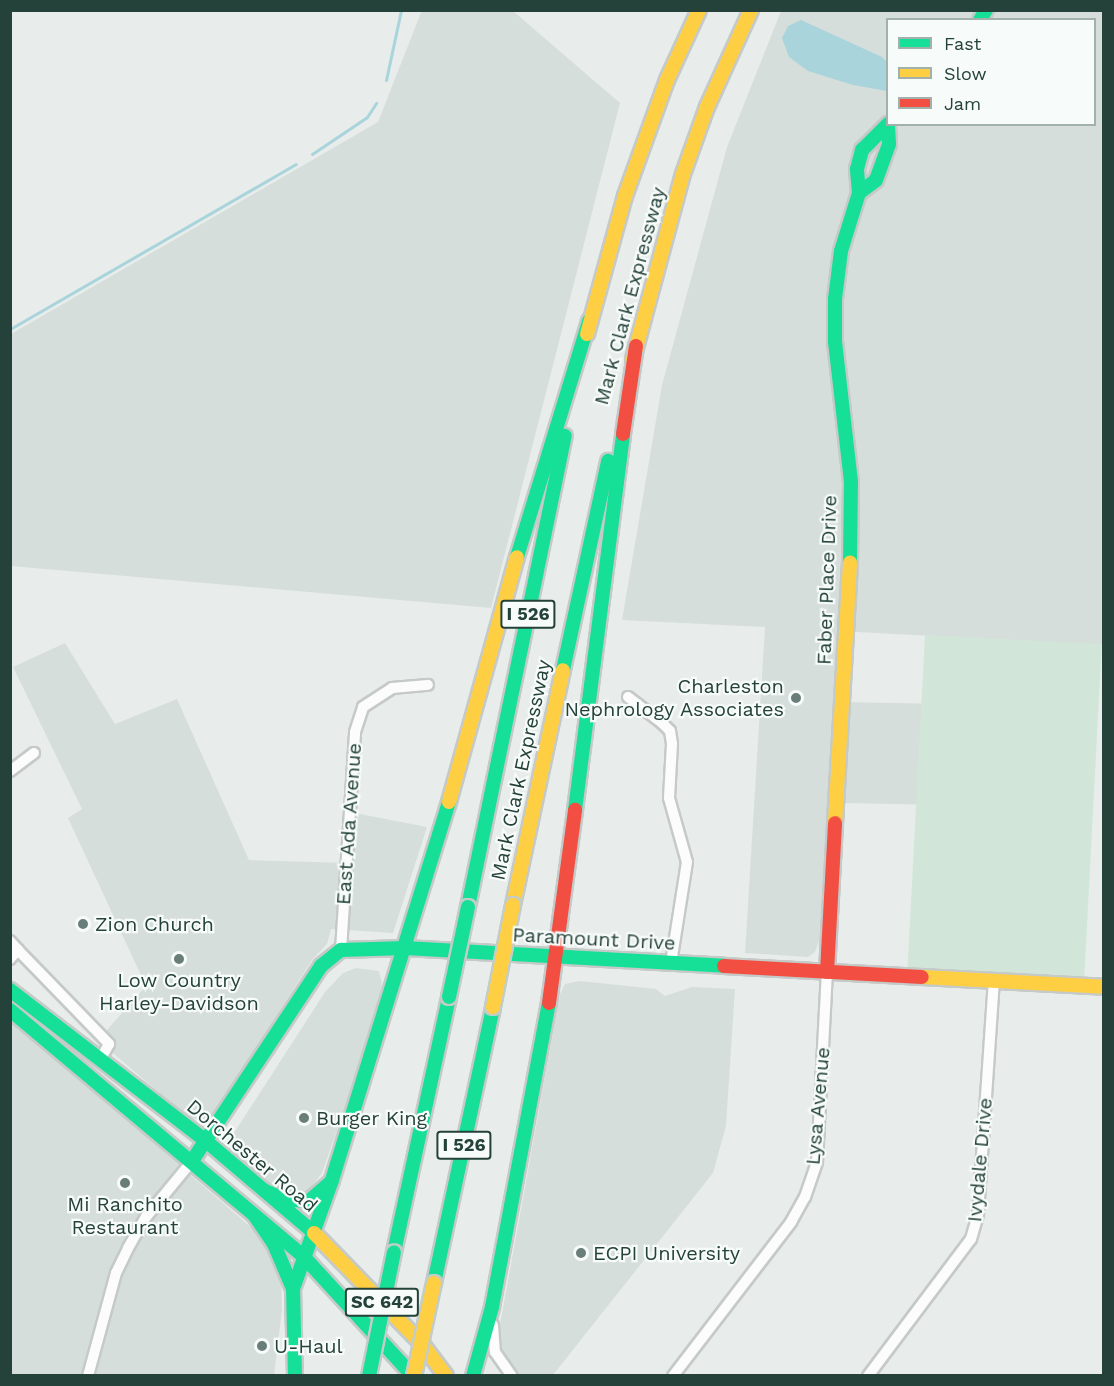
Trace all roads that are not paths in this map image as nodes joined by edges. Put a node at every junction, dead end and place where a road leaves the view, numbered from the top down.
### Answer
1 (699, 10) edge
2 (751, 10) edge
3 (886, 126) edge
4 (888, 126) edge
5 (859, 193) junction
6 (589, 321) junction
7 (636, 346) junction
8 (428, 685) dead end
9 (628, 697) dead end
10 (34, 753) dead end
11 (10, 771) edge
12 (14, 945) edge
13 (405, 948) junction
14 (341, 950) junction
15 (558, 956) junction
16 (10, 959) edge
17 (671, 963) junction
18 (827, 972) junction
19 (994, 981) junction
20 (1104, 987) edge
21 (10, 990) edge
22 (10, 1011) edge
23 (100, 1060) junction
24 (206, 1141) junction
25 (192, 1161) junction
26 (332, 1180) junction
27 (265, 1191) junction
28 (255, 1216) junction
29 (314, 1233) junction
30 (304, 1257) junction
31 (293, 1289) junction
32 (492, 1307) junction
33 (88, 1376) edge
34 (295, 1376) edge
35 (369, 1376) edge
36 (414, 1376) edge
37 (446, 1376) edge
38 (473, 1376) edge
39 (512, 1376) edge
40 (673, 1376) edge
41 (868, 1376) edge

1 - 6 main road, Mark Clark Expressway / I 526
2 - 7 main road, Mark Clark Expressway / I 526
3 - 5 main road, Faber Place Drive
4 - 5 main road, Faber Place Drive
5 - 18 main road, Faber Place Drive
6 - 13 main road
6 - 35 main road, Mark Clark Expressway / I 526, bridge
7 - 15 main road
7 - 36 main road, Mark Clark Expressway / I 526, bridge
8 - 14 street, East Ada Avenue
9 - 17 street
10 - 11 street
12 - 16 street
12 - 23 street
13 - 14 main road, Paramount Drive
13 - 15 main road, Paramount Drive
13 - 26 main road
14 - 24 main road
15 - 17 main road, Paramount Drive
15 - 32 main road
17 - 18 main road, Paramount Drive
18 - 19 main road, Paramount Drive
18 - 40 street, Lysa Avenue
19 - 20 main road, Paramount Drive
19 - 41 street, Ivydale Drive
21 - 23 main road, Dorchester Road / SC 642
22 - 25 main road, SC 642
23 - 24 main road, Dorchester Road / SC 642
24 - 25 main road
24 - 27 main road, Dorchester Road / SC 642
25 - 28 main road, SC 642
25 - 33 street
26 - 27 main road
26 - 29 main road
27 - 29 main road, Dorchester Road / SC 642
28 - 30 main road, SC 642
28 - 31 main road
29 - 30 main road
29 - 37 main road, Dorchester Road / SC 642
30 - 31 main road
30 - 36 main road, SC 642
31 - 34 main road
32 - 38 main road
32 - 39 street

